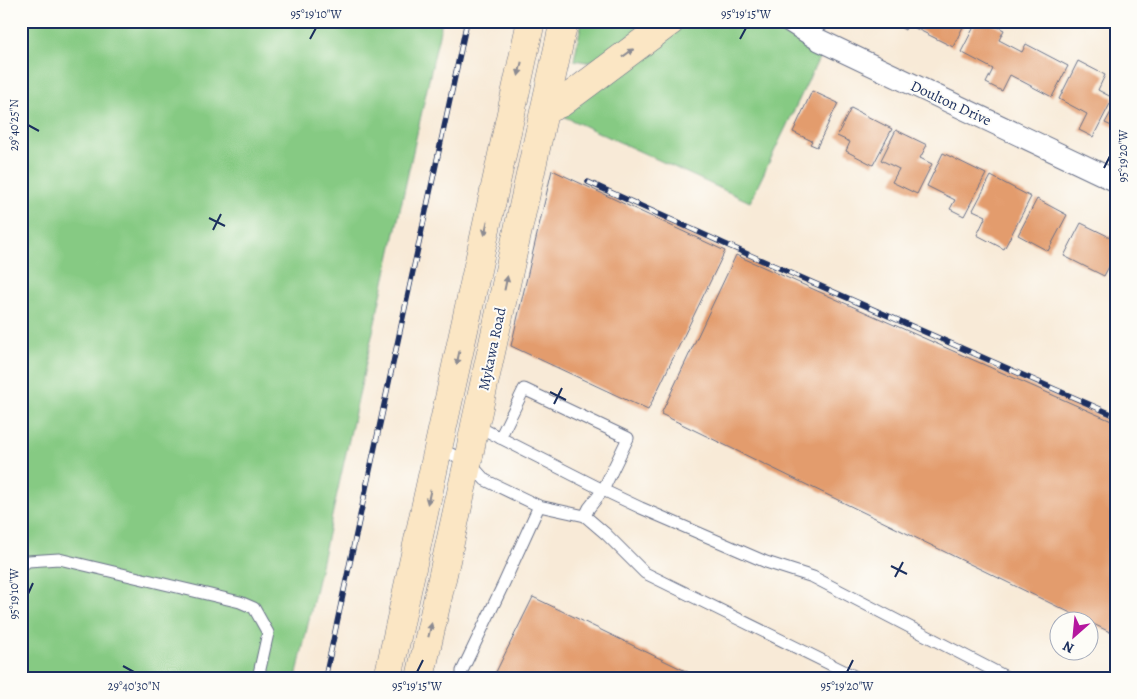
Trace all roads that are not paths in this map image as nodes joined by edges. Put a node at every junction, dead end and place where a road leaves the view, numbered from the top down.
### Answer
1 (564, 21) edge
2 (671, 21) edge
3 (789, 21) edge
4 (531, 22) edge
5 (556, 59) junction
6 (599, 74) junction
7 (545, 110) junction
8 (1116, 182) edge
9 (475, 425) junction
10 (500, 438) junction
11 (439, 449) junction
12 (468, 461) junction
13 (603, 490) junction
14 (539, 506) junction
15 (585, 516) junction
16 (21, 566) edge
17 (258, 678) edge
18 (388, 678) edge
19 (420, 678) edge
20 (462, 678) edge
21 (858, 678) edge
22 (1008, 678) edge

1 - 5 main road, Mykawa Road
6 -> 2 main road
3 - 8 street, Doulton Drive
4 - 5 main road
4 -> 11 main road, Mykawa Road
5 - 6 main road
5 - 7 main road, Mykawa Road
6 - 7 main road
9 -> 7 main road, Mykawa Road
9 - 10 lane
9 - 12 main road, Mykawa Road
10 - 13 lane
10 - 13 lane
11 - 12 lane
11 -> 18 main road, Mykawa Road
12 - 14 lane
19 -> 12 main road, Mykawa Road
13 - 15 lane
13 - 22 lane
14 - 15 lane
14 - 20 lane
15 - 21 lane
16 - 17 lane

